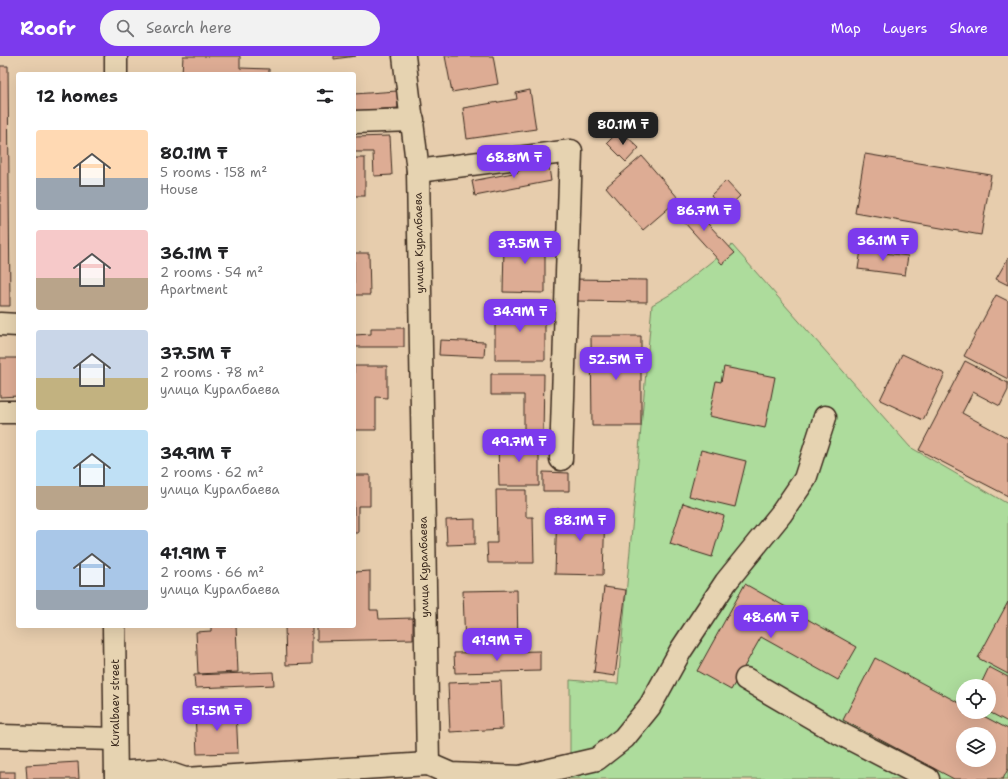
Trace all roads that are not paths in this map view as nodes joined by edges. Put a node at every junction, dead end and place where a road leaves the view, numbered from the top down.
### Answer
1 (116, 56) edge
2 (404, 56) edge
3 (116, 72) edge
4 (413, 120) junction
5 (356, 122) edge
6 (418, 170) junction
7 (0, 324) edge
8 (16, 325) edge
9 (0, 412) edge
10 (16, 412) edge
11 (825, 417) dead end
12 (561, 459) dead end
13 (114, 628) edge
14 (746, 679) dead end
15 (0, 736) edge
16 (115, 739) junction
17 (428, 764) junction
18 (116, 776) edge
19 (928, 779) edge

1 - 3 street
2 - 4 street, улица Куралбаева
4 - 5 street
4 - 6 street, улица Куралбаева
6 - 12 street
6 - 17 street, улица Куралбаева
7 - 8 street
9 - 10 street
11 - 17 street
13 - 16 street, Kuralbaev street
14 - 19 street
15 - 16 street
16 - 18 street, Kuralbaev street
17 - 18 street

